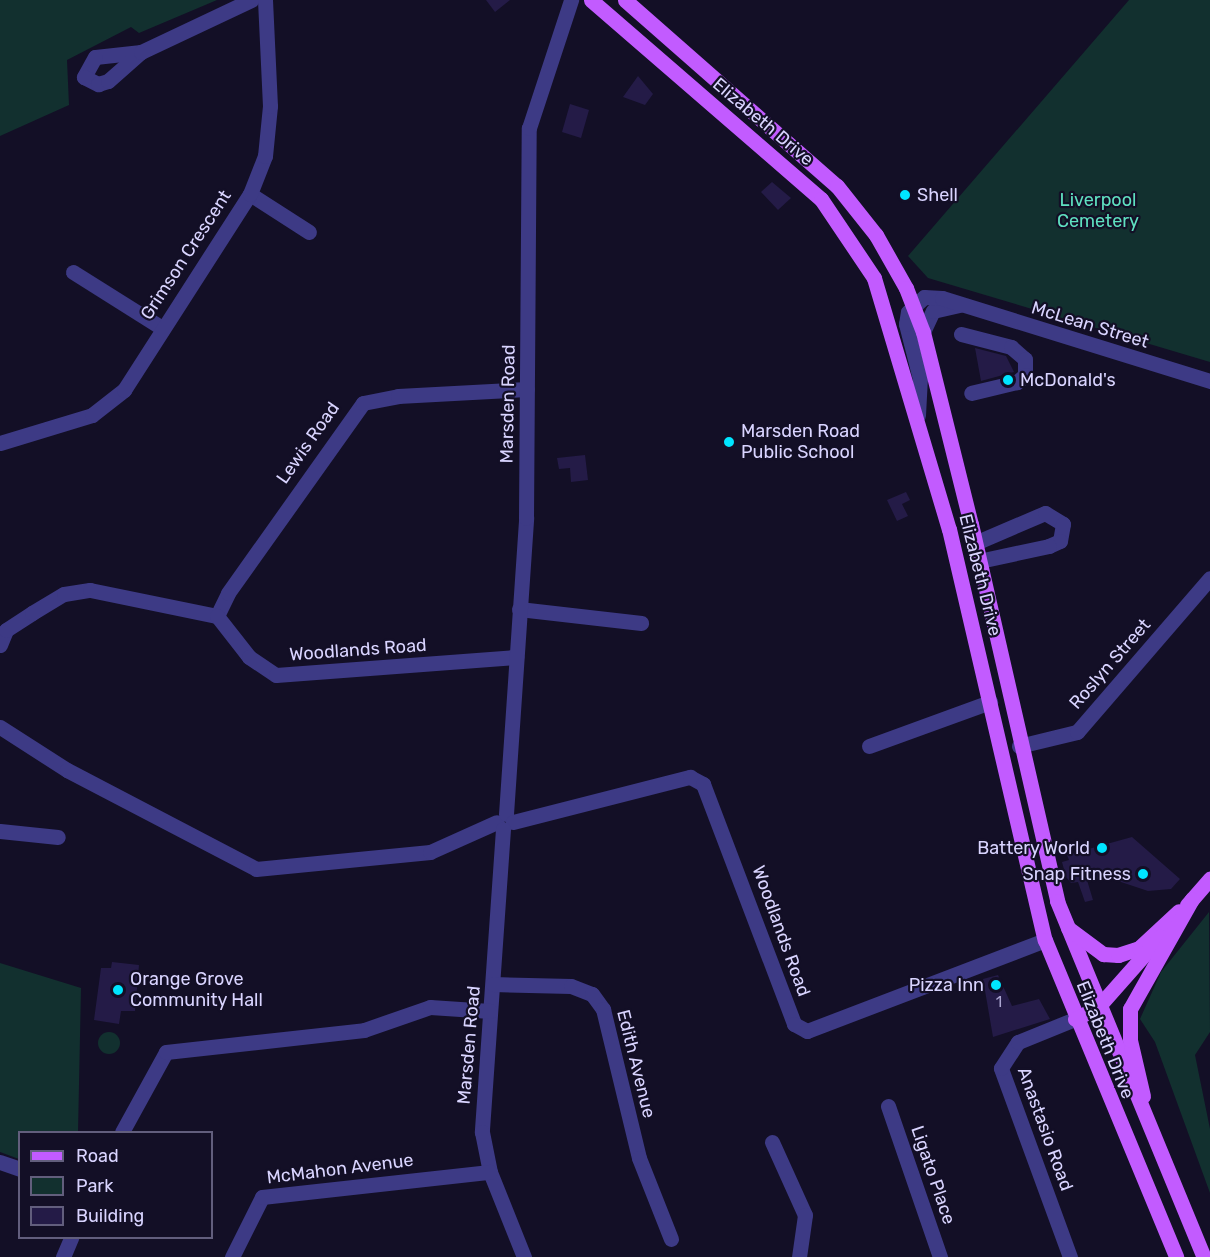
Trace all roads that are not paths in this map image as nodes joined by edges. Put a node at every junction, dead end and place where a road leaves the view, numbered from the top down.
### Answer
1 (251, 0) edge
2 (265, 0) edge
3 (571, 0) edge
4 (591, 0) edge
5 (625, 0) edge
6 (141, 52) dead end
7 (250, 194) junction
8 (309, 232) dead end
9 (73, 272) dead end
10 (959, 305) junction
11 (913, 306) junction
12 (162, 328) junction
13 (923, 332) junction
14 (961, 334) dead end
15 (1210, 381) edge
16 (527, 389) junction
17 (971, 393) dead end
18 (918, 415) junction
19 (0, 443) edge
20 (975, 543) junction
21 (979, 561) junction
22 (1210, 578) edge
23 (519, 609) junction
24 (217, 616) junction
25 (641, 623) dead end
26 (0, 645) edge
27 (516, 657) junction
28 (990, 702) junction
29 (0, 727) edge
30 (869, 746) dead end
31 (1019, 746) junction
32 (505, 822) junction
33 (0, 831) edge
34 (58, 837) dead end
35 (1210, 879) edge
36 (1192, 899) junction
37 (1065, 926) junction
38 (1045, 940) junction
39 (494, 984) junction
40 (1098, 1007) junction
41 (490, 1011) junction
42 (1075, 1020) junction
43 (888, 1106) dead end
44 (123, 1131) edge
45 (1154, 1140) junction
46 (772, 1142) dead end
47 (0, 1162) edge
48 (18, 1168) edge
49 (490, 1172) junction
50 (71, 1239) edge
51 (671, 1239) dead end
52 (63, 1257) edge
53 (232, 1257) edge
54 (524, 1257) edge
55 (799, 1257) edge
56 (940, 1257) edge
57 (1070, 1257) edge
58 (1176, 1257) edge
59 (1204, 1257) edge

1 - 6 street
2 - 7 street, Grimson Crescent
3 - 16 street, Marsden Road
4 - 18 main road, Elizabeth Drive
5 - 11 main road, Elizabeth Drive
7 - 8 street
7 - 12 street, Grimson Crescent
9 - 12 street
10 - 11 street, McLean Street
10 - 13 street
10 - 15 street, McLean Street
11 - 13 main road, Elizabeth Drive
11 - 18 street
12 - 19 street, Grimson Crescent
13 - 20 main road, Elizabeth Drive
14 - 17 street
16 - 23 street, Marsden Road
16 - 24 street, Lewis Road
18 - 28 main road, Elizabeth Drive
20 - 21 main road, Elizabeth Drive
20 - 21 street
21 - 31 main road, Elizabeth Drive
22 - 31 street, Roslyn Street
23 - 25 street
23 - 27 street, Marsden Road
24 - 26 street
24 - 27 street, Woodlands Road
27 - 32 street, Marsden Road
28 - 30 street
28 - 38 main road, Elizabeth Drive
29 - 32 street, Woodlands Road
31 - 37 main road, Elizabeth Drive
32 - 38 street, Woodlands Road
32 - 39 street, Marsden Road
33 - 34 street
35 - 36 main road
36 - 37 main road
36 - 40 main road
36 - 45 main road
37 - 40 main road, Elizabeth Drive
38 - 42 main road, Elizabeth Drive
39 - 41 street, Marsden Road
39 - 51 street, Edith Avenue
40 - 42 main road
40 - 45 main road, Elizabeth Drive
41 - 44 street
41 - 49 street, Marsden Road
42 - 57 street, Anastasio Road
42 - 58 main road, Elizabeth Drive
43 - 56 street, Ligato Place
45 - 59 main road, Elizabeth Drive
46 - 55 street
47 - 48 street
49 - 53 street, McMahon Avenue
49 - 54 street, Marsden Road
50 - 52 street

